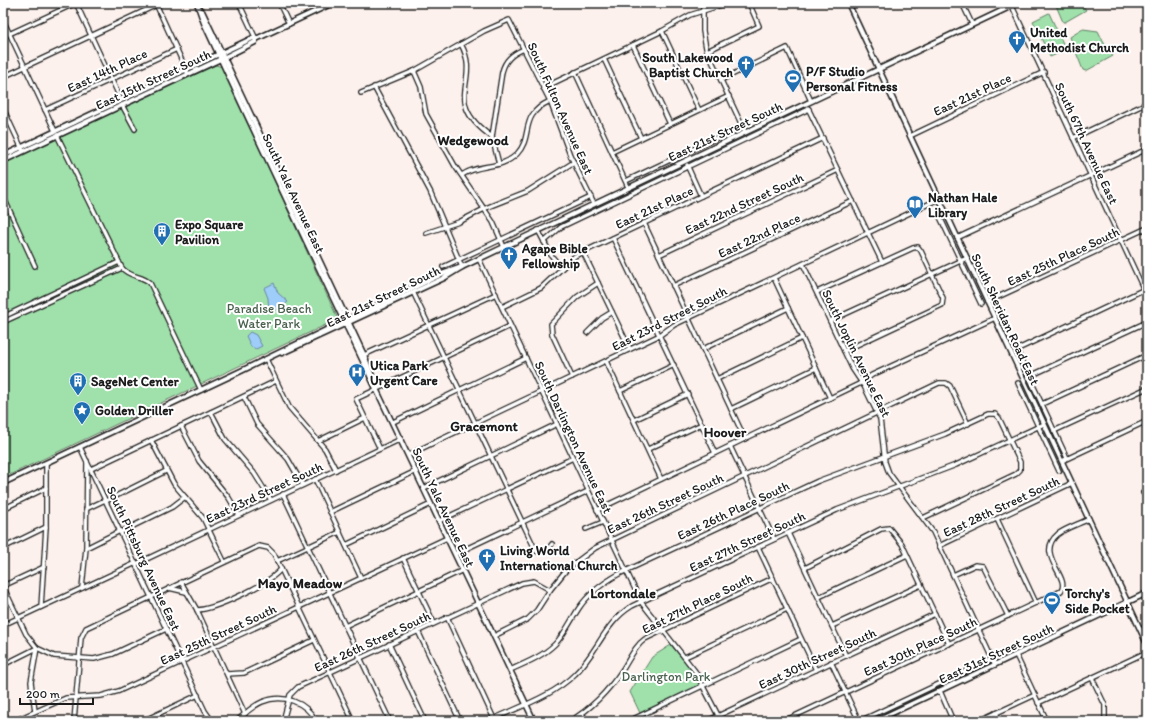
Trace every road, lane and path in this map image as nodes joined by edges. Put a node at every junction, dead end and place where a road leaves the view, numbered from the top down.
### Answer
1 (76, 3) edge
2 (161, 3) edge
3 (197, 3) edge
4 (239, 3) edge
5 (280, 3) edge
6 (320, 3) edge
7 (333, 3) edge
8 (703, 3) edge
9 (728, 3) edge
10 (749, 3) edge
11 (848, 3) edge
12 (962, 3) edge
13 (1005, 3) edge
14 (1018, 3) edge
15 (156, 4) edge
16 (1012, 6) junction
17 (322, 8) junction
18 (1008, 8) junction
19 (704, 10) junction
20 (3, 20) edge
21 (289, 24) junction
22 (972, 24) junction
23 (662, 31) junction
24 (9, 34) junction
25 (91, 36) junction
26 (256, 39) junction
27 (461, 44) junction
28 (633, 45) junction
29 (177, 49) junction
30 (524, 49) junction
31 (708, 50) junction
32 (222, 56) junction
33 (604, 58) junction
34 (25, 67) junction
35 (878, 69) junction
36 (414, 71) junction
37 (187, 72) junction
38 (575, 72) junction
39 (1044, 72) junction
40 (3, 77) edge
41 (112, 79) junction
42 (721, 80) junction
43 (374, 87) junction
44 (543, 88) junction
45 (361, 93) dead end
46 (728, 96) junction
47 (550, 101) junction
48 (811, 101) junction
49 (122, 102) junction
50 (806, 103) junction
51 (1147, 103) edge
52 (3, 108) edge
53 (809, 109) junction
54 (45, 110) junction
55 (699, 110) junction
56 (670, 124) junction
57 (742, 126) junction
58 (135, 129) dead end
59 (745, 132) junction
60 (56, 133) junction
61 (910, 136) junction
62 (492, 137) junction
63 (641, 138) junction
64 (823, 138) junction
65 (1073, 138) junction
66 (1147, 148) edge
67 (22, 149) junction
68 (612, 152) junction
69 (4, 155) edge
70 (3, 161) edge
71 (685, 161) junction
72 (574, 162) junction
73 (499, 164) junction
74 (687, 166) junction
75 (838, 170) junction
76 (462, 175) junction
77 (1090, 175) junction
78 (626, 182) junction
79 (628, 187) junction
80 (3, 196) edge
81 (701, 196) junction
82 (591, 197) junction
83 (939, 199) junction
84 (853, 201) junction
85 (594, 204) junction
86 (484, 208) junction
87 (940, 217) dead end
88 (644, 223) junction
89 (444, 227) junction
90 (1147, 228) edge
91 (538, 230) junction
92 (426, 233) dead end
93 (868, 233) junction
94 (613, 238) junction
95 (957, 238) junction
96 (501, 240) junction
97 (1121, 240) junction
98 (544, 242) junction
99 (504, 247) junction
100 (583, 252) junction
101 (659, 255) junction
102 (967, 258) junction
103 (479, 259) junction
104 (459, 260) junction
105 (961, 261) junction
106 (119, 262) junction
107 (882, 262) junction
108 (803, 264) junction
109 (35, 266) dead end
110 (462, 266) junction
111 (443, 267) dead end
112 (122, 268) junction
113 (561, 268) junction
114 (932, 274) junction
115 (774, 278) junction
116 (598, 283) junction
117 (673, 286) junction
118 (1146, 289) edge
119 (411, 291) junction
120 (817, 292) junction
121 (496, 294) junction
122 (987, 302) junction
123 (981, 304) dead end
124 (502, 307) junction
125 (788, 308) junction
126 (612, 312) junction
127 (3, 317) edge
128 (688, 318) junction
129 (995, 318) junction
130 (830, 321) junction
131 (3, 322) edge
132 (346, 322) junction
133 (1147, 322) edge
134 (429, 325) junction
135 (510, 326) junction
136 (587, 333) dead end
137 (660, 335) junction
138 (802, 338) junction
139 (702, 348) junction
140 (630, 350) junction
141 (844, 351) junction
142 (1147, 355) edge
143 (364, 356) junction
144 (444, 358) junction
145 (526, 358) junction
146 (266, 359) junction
147 (606, 361) junction
148 (674, 365) junction
149 (816, 368) junction
150 (572, 377) junction
151 (1029, 377) junction
152 (717, 379) junction
153 (1023, 379) junction
154 (276, 381) junction
155 (862, 382) junction
156 (1018, 383) dead end
157 (1147, 388) edge
158 (377, 389) junction
159 (201, 390) junction
160 (460, 390) junction
161 (541, 391) junction
162 (620, 391) junction
163 (688, 394) junction
164 (244, 397) junction
165 (830, 398) junction
166 (1042, 404) junction
167 (731, 408) junction
168 (211, 412) junction
169 (877, 413) junction
170 (365, 418) junction
171 (634, 420) junction
172 (1147, 421) edge
173 (393, 422) junction
174 (475, 423) junction
175 (557, 424) junction
176 (702, 424) junction
177 (968, 424) junction
178 (1044, 424) junction
179 (181, 426) junction
180 (1038, 427) junction
181 (1054, 431) junction
182 (401, 439) junction
183 (745, 439) junction
184 (151, 440) junction
185 (1010, 440) junction
186 (318, 441) junction
187 (730, 446) junction
188 (80, 447) junction
189 (380, 449) junction
190 (648, 449) junction
191 (715, 453) junction
192 (408, 455) junction
193 (490, 456) junction
194 (885, 456) junction
195 (573, 458) junction
196 (1067, 458) junction
197 (1147, 458) edge
198 (87, 460) junction
199 (1062, 461) junction
200 (1147, 462) edge
201 (46, 463) junction
202 (91, 469) junction
203 (336, 470) junction
204 (166, 471) junction
205 (416, 471) junction
206 (1059, 471) dead end
207 (744, 477) junction
208 (661, 479) junction
209 (315, 480) junction
210 (3, 483) edge
211 (1072, 483) junction
212 (303, 485) junction
213 (898, 486) junction
214 (46, 488) junction
215 (424, 488) junction
216 (506, 489) junction
217 (588, 491) junction
218 (283, 494) junction
219 (185, 497) junction
220 (106, 500) junction
221 (271, 500) junction
222 (432, 504) junction
223 (759, 508) junction
224 (3, 509) edge
225 (86, 509) junction
226 (597, 510) junction
227 (330, 512) junction
228 (239, 515) junction
229 (923, 518) junction
230 (997, 519) junction
231 (1089, 519) junction
232 (439, 521) junction
233 (522, 522) junction
234 (603, 522) junction
235 (46, 527) junction
236 (586, 529) dead end
237 (209, 530) junction
238 (120, 532) junction
239 (340, 532) junction
240 (788, 532) junction
241 (447, 538) junction
242 (611, 540) junction
243 (774, 540) junction
244 (552, 544) dead end
245 (346, 545) junction
246 (939, 546) junction
247 (308, 547) junction
248 (758, 547) junction
249 (3, 548) edge
250 (86, 548) junction
251 (455, 554) junction
252 (907, 556) junction
253 (403, 558) junction
254 (224, 561) junction
255 (277, 561) junction
256 (136, 564) junction
257 (44, 567) junction
258 (805, 568) junction
259 (281, 569) junction
260 (463, 570) junction
261 (626, 571) junction
262 (953, 575) junction
263 (361, 578) junction
264 (773, 578) junction
265 (181, 582) junction
266 (921, 585) junction
267 (3, 586) edge
268 (82, 588) junction
269 (168, 588) junction
270 (550, 590) junction
271 (418, 591) junction
272 (187, 593) junction
273 (330, 593) junction
274 (1147, 593) edge
275 (151, 596) junction
276 (819, 597) junction
277 (641, 602) junction
278 (1036, 602) junction
279 (1127, 602) junction
280 (478, 603) junction
281 (299, 607) junction
282 (41, 608) junction
283 (787, 609) junction
284 (197, 610) junction
285 (935, 614) junction
286 (1008, 616) junction
287 (447, 617) junction
288 (18, 618) junction
289 (434, 623) junction
290 (3, 625) edge
291 (345, 626) junction
292 (832, 626) junction
293 (166, 629) junction
294 (662, 630) junction
295 (979, 630) junction
296 (418, 631) junction
297 (494, 636) junction
298 (314, 640) junction
299 (801, 640) junction
300 (389, 644) junction
301 (949, 644) junction
302 (1147, 644) edge
303 (214, 647) junction
304 (37, 648) junction
305 (1147, 652) edge
306 (1016, 655) junction
307 (846, 656) junction
308 (685, 657) junction
309 (360, 658) junction
310 (79, 659) junction
311 (992, 659) junction
312 (182, 662) junction
313 (831, 662) junction
314 (995, 664) junction
315 (3, 665) edge
316 (510, 670) junction
317 (816, 670) junction
318 (330, 672) junction
319 (227, 674) junction
320 (1092, 678) junction
321 (704, 685) junction
322 (940, 691) junction
323 (845, 692) junction
324 (198, 695) junction
325 (1034, 695) junction
326 (76, 696) junction
327 (289, 699) junction
328 (1038, 703) junction
329 (526, 704) junction
330 (3, 711) edge
331 (35, 711) junction
332 (996, 713) junction
333 (246, 714) junction
334 (582, 714) junction
335 (718, 716) junction
336 (494, 720) edge
337 (8, 721) edge
338 (14, 721) edge
339 (74, 721) edge
340 (145, 721) edge
341 (212, 721) edge
342 (237, 721) edge
343 (283, 721) edge
344 (316, 721) edge
345 (353, 721) edge
346 (390, 721) edge
347 (425, 721) edge
348 (460, 721) edge
349 (489, 721) edge
350 (534, 721) edge
351 (570, 721) edge
352 (587, 721) edge
353 (629, 721) edge
354 (707, 721) edge
355 (721, 721) edge
356 (784, 721) edge
357 (860, 721) edge
358 (875, 721) edge
359 (953, 721) edge
360 (979, 721) edge
361 (1000, 721) edge
362 (1047, 721) edge
363 (1105, 721) edge

1 - 24 street
1 - 25 street
2 - 15 street
3 - 32 main road, South Yale Avenue East
4 - 26 street
5 - 21 street
6 - 17 street
7 - 17 main road, East 15th Street South
8 - 19 street
9 - 19 street
10 - 31 street
11 - 35 main road, South Sheridan Road East
12 - 22 street
13 - 18 street
14 - 16 main road, East 21st Street South
15 - 25 street
15 - 29 street
16 - 18 main road, East 21st Street South
16 - 39 street, South 67th Avenue East
17 - 21 main road, East 15th Street South
18 - 22 main road, East 21st Street South
19 - 23 street
19 - 31 street
20 - 24 street
21 - 26 main road, East 15th Street South
22 - 35 main road, East 21st Street South
23 - 28 street
23 - 55 street
24 - 34 street
25 - 34 street
25 - 41 street
26 - 32 main road, East 15th Street South
27 - 30 street, South Fulton Avenue East
27 - 36 street
27 - 62 street
28 - 33 street
28 - 56 street
29 - 37 street
29 - 41 street, East 14th Place
30 - 44 street, South Fulton Avenue East
30 - 62 street
31 - 42 street
32 - 37 main road, East 15th Street South
32 - 132 main road, South Yale Avenue East
33 - 38 street
33 - 63 street
34 - 40 street
34 - 54 street
35 - 48 main road, East 21st Street South
35 - 61 main road, South Sheridan Road East
36 - 43 street
36 - 76 street
37 - 49 main road, East 15th Street South
38 - 44 street
38 - 68 street
39 - 61 street, East 21st Place
39 - 65 street, South 67th Avenue East
41 - 49 street
41 - 54 street, East 14th Place
42 - 46 street
42 - 48 street
43 - 45 street
43 - 89 street
44 - 47 street, South Fulton Avenue East
46 - 55 street
46 - 57 street
47 - 72 street, South Fulton Avenue East
47 - 73 street
48 - 50 main road, East 21st Street South
49 - 58 street
49 - 60 main road, East 15th Street South
50 - 53 street
50 - 59 main road, East 21st Street South
51 - 65 street
52 - 67 street
53 - 64 street
53 - 74 street, East 21st Street South
54 - 60 street
55 - 56 street
56 - 63 street
57 - 59 street
57 - 78 street, East 21st Street South
59 - 71 main road, East 21st Street South
60 - 67 main road, East 15th Street South
60 - 106 street
61 - 83 main road, South Sheridan Road East
62 - 73 street
63 - 68 street
64 - 75 street
64 - 81 street, East 21st Place
65 - 77 street, South 67th Avenue East
66 - 77 street
67 - 69 main road
67 - 70 main road
68 - 78 street
71 - 74 street
71 - 79 main road, East 21st Street South
72 - 82 street, South Fulton Avenue East
72 - 86 street
73 - 76 street
74 - 81 street
74 - 98 street, East 21st Street South
75 - 84 street
75 - 101 street, East 22nd Street South
76 - 86 street
77 - 95 street
77 - 97 street, South 67th Avenue East
78 - 79 street
79 - 85 main road, East 21st Street South
80 - 109 street
81 - 88 street, East 21st Place
82 - 85 street, South Fulton Avenue East
82 - 96 street, East 21st Street South
83 - 93 street, East 23rd Street South
83 - 95 main road, South Sheridan Road East
84 - 93 street
84 - 117 street, East 22nd Place
85 - 91 main road, East 21st Street South
86 - 89 street
86 - 96 street
87 - 105 street, South Sheridan Road East
88 - 94 street, East 21st Place
88 - 101 street
89 - 92 street
89 - 104 street
90 - 97 street, East 25th Place South
91 - 98 street
91 - 99 main road, East 21st Street South
93 - 107 street
93 - 108 street, East 23rd Street South
94 - 100 street, East 21st Place
94 - 137 street
95 - 102 main road, South Sheridan Road East
96 - 99 street
96 - 104 street, East 21st Street South
97 - 118 street, South 67th Avenue East
97 - 122 street, East 25th Place South
98 - 113 street
99 - 103 main road, East 21st Street South
100 - 113 street, East 21st Place
100 - 116 street
101 - 117 street
102 - 105 street
102 - 122 main road, South Sheridan Road East
103 - 110 main road, East 21st Street South
103 - 121 street, South Darlington Avenue East
104 - 110 street
104 - 111 street, East 21st Street South
105 - 114 street
105 - 123 street, South Sheridan Road East
106 - 112 street
106 - 127 street
107 - 114 street
107 - 120 street
108 - 115 street, East 23rd Street South
108 - 120 street, South Joplin Avenue East
110 - 119 main road, East 21st Street South
112 - 131 street
112 - 159 street
113 - 124 street, East 21st Place
114 - 130 street
114 - 141 street
115 - 125 street
115 - 128 street, East 23rd Street South
116 - 126 street
116 - 150 street
117 - 128 street
118 - 151 street, South Sheridan Road East
119 - 132 main road, East 21st Street South
119 - 134 street
120 - 130 street, South Joplin Avenue East
121 - 124 street, South Darlington Avenue East
121 - 134 street
122 - 129 main road, South Sheridan Road East
124 - 135 street, South Darlington Avenue East
125 - 138 street
125 - 139 street
126 - 136 street
126 - 140 street
128 - 137 street, East 23rd Street South
128 - 139 street
129 - 153 main road, South Sheridan Road East
129 - 155 street
130 - 141 street, South Joplin Avenue East
132 - 143 main road, South Yale Avenue East
132 - 146 main road, East 21st Street South
132 - 158 main road, South Yale Avenue East
133 - 151 street
134 - 143 street
134 - 144 street
135 - 144 street
135 - 145 street, South Darlington Avenue East
137 - 140 street, East 23rd Street South
137 - 148 street
138 - 149 street
138 - 152 street
139 - 152 street
140 - 147 street, East 23rd Street South
141 - 155 street, South Joplin Avenue East
142 - 166 street
143 - 158 main road, South Yale Avenue East
144 - 158 street
144 - 160 street
145 - 160 street
145 - 161 street, South Darlington Avenue East
146 - 154 street
146 - 159 main road, East 21st Street South
147 - 150 street, East 23rd Street South
147 - 162 street
148 - 162 street
148 - 163 street
149 - 165 street
149 - 167 street
150 - 161 street, East 23rd Street South
151 - 153 street
151 - 166 street, South Sheridan Road East
152 - 167 street
153 - 178 main road, South Sheridan Road East
154 - 164 street
154 - 186 street
155 - 165 street
155 - 169 street, South Joplin Avenue East
156 - 180 street, South Sheridan Road East
157 - 181 street
158 - 170 street
158 - 173 main road, South Yale Avenue East
159 - 188 main road, East 21st Street South
160 - 173 street
160 - 174 street
161 - 174 street, East 23rd Street South
161 - 175 street, South Darlington Avenue East
162 - 171 street
163 - 171 street
163 - 176 street
164 - 168 street
164 - 212 street
165 - 183 street
166 - 181 street, South Sheridan Road East
167 - 183 street
168 - 179 street
168 - 221 street
169 - 177 street, East 26th Street South
169 - 194 street, South Joplin Avenue East
169 - 207 street, East 26th Street South
170 - 186 street
170 - 189 street
171 - 190 street
172 - 196 street, East 28th Street South
173 - 182 main road, South Yale Avenue East
174 - 192 street, East 23rd Street South
174 - 193 street
175 - 193 street
175 - 195 street, South Darlington Avenue East
176 - 190 street
176 - 191 street
177 - 185 street, East 26th Place South
177 - 194 street, East 26th Place South
178 - 180 street, East 27th Street South
178 - 199 main road, South Sheridan Road East
179 - 184 street
179 - 228 street
180 - 185 street, East 27th Street South
180 - 206 street, South Sheridan Road East
181 - 196 street, South Sheridan Road East
182 - 189 street, East 23rd Street South
182 - 192 main road, South Yale Avenue East
183 - 187 street
184 - 202 street
184 - 204 street
185 - 213 street, East 27th Street South
185 - 229 street
186 - 203 street
187 - 191 street
187 - 207 street
188 - 198 street, South Pittsburg Avenue East
188 - 201 main road, East 21st Street South
189 - 203 street, East 23rd Street South
190 - 208 street
191 - 208 street
192 - 205 main road, South Yale Avenue East
193 - 215 street
193 - 216 street
194 - 213 street, South Joplin Avenue East
194 - 223 street, East 26th Place South
195 - 216 street
195 - 217 street, South Darlington Avenue East
196 - 199 street, East 28th Street South
197 - 200 street
198 - 202 street, South Pittsburg Avenue East
198 - 225 street
199 - 211 main road, South Sheridan Road East
201 - 210 main road, East 21st Street South
201 - 214 street
202 - 220 street, South Pittsburg Avenue East
203 - 209 street, East 23rd Street South
204 - 219 street
204 - 220 street
205 - 215 main road, South Yale Avenue East
205 - 227 street
207 - 223 street
207 - 242 street, East 26th Street South
208 - 226 street
209 - 212 street, East 23rd Street South
209 - 227 street
211 - 230 street, East 28th Street South
211 - 231 main road, South Sheridan Road East
212 - 218 street, East 23rd Street South
213 - 229 street, South Joplin Avenue East
213 - 240 street, East 27th Street South
214 - 224 street
214 - 235 street
215 - 222 main road, South Yale Avenue East
216 - 232 street
216 - 233 street
217 - 226 street, South Darlington Avenue East
217 - 233 street
218 - 221 street, East 23rd Street South
218 - 247 street
219 - 237 street
219 - 238 street
220 - 225 street
220 - 238 street, South Pittsburg Avenue East
221 - 228 street, East 23rd Street South
222 - 232 main road, South Yale Avenue East
222 - 245 street
223 - 243 street
223 - 261 street, East 26th Place South
225 - 250 street
226 - 234 street, South Darlington Avenue East
227 - 239 street
228 - 237 street, East 23rd Street South
229 - 246 street, South Joplin Avenue East
230 - 246 street, East 28th Street South
230 - 278 street
231 - 278 street, East 30th Place South
231 - 279 main road, South Sheridan Road East
232 - 241 main road, South Yale Avenue East
233 - 244 street
233 - 251 street
234 - 236 street
234 - 242 street, South Darlington Avenue East
235 - 249 street
235 - 257 street
237 - 254 street
237 - 256 street, East 23rd Street South
238 - 250 street
238 - 256 street, South Pittsburg Avenue East
239 - 245 street
239 - 247 street
240 - 243 street, East 27th Street South
240 - 258 street
241 - 251 main road, South Yale Avenue East
241 - 253 street, East 25th Street South
242 - 261 street, South Darlington Avenue East
242 - 270 street, East 26th Street South
243 - 248 street, East 27th Street South
245 - 263 street
246 - 262 street, South Joplin Avenue East
247 - 255 street
247 - 273 street
248 - 264 street
248 - 277 street, East 27th Street South
250 - 268 street
251 - 260 main road, South Yale Avenue East
252 - 258 street
252 - 266 street
252 - 276 street
253 - 263 street, East 25th Street South
253 - 271 street
254 - 255 street
254 - 265 street
255 - 259 street
256 - 268 street, East 23rd Street South
256 - 275 street, South Pittsburg Avenue East
257 - 267 street
257 - 282 street
258 - 276 street
259 - 281 street
259 - 284 street
260 - 271 street
260 - 280 main road, South Yale Avenue East
261 - 277 street, South Darlington Avenue East
261 - 316 street, East 26th Place South
262 - 286 street
262 - 295 street, South Joplin Avenue East
263 - 273 street, East 25th Street South
264 - 283 street
264 - 294 street, East 27th Place South
265 - 269 street
265 - 272 street
266 - 285 street
266 - 292 street
267 - 288 street
268 - 282 street, East 23rd Street South
269 - 272 street
269 - 275 street
270 - 280 street, East 26th Street South
270 - 297 street
271 - 289 street
271 - 291 street
272 - 284 street
273 - 281 street, East 25th Street South
273 - 291 street
274 - 279 main road, East 31st Street South
275 - 293 street, South Pittsburg Avenue East
275 - 310 street
276 - 292 street
277 - 294 street, South Darlington Avenue East
277 - 329 street, East 27th Street South
278 - 286 street, East 30th Place South
279 - 302 main road, South Sheridan Road East
279 - 306 main road, East 31st Street South
280 - 287 street, East 26th Street South
280 - 297 main road, South Yale Avenue East
281 - 298 street
281 - 303 street, East 25th Street South
282 - 288 street, East 23rd Street South
283 - 299 street
283 - 308 street
284 - 303 street
285 - 301 street
285 - 307 street, East 30th Street South
286 - 295 street, East 30th Place South
287 - 289 street, East 26th Street South
287 - 336 street
288 - 290 street, East 23rd Street South
288 - 304 street
289 - 296 street, East 26th Street South
291 - 309 street
292 - 307 street
293 - 310 street
293 - 312 street, South Pittsburg Avenue East
294 - 308 street, South Darlington Avenue East
294 - 334 street, East 27th Place South
295 - 301 street, East 30th Place South
295 - 311 street, South Joplin Avenue East
296 - 300 street, East 26th Street South
296 - 348 street
297 - 316 main road, South Yale Avenue East
298 - 318 street
298 - 319 street
299 - 317 street
299 - 321 street
300 - 309 street, East 26th Street South
300 - 347 street
301 - 323 street, East 30th Place South
303 - 312 street, East 25th Street South
303 - 319 street
304 - 310 street
304 - 315 street
304 - 331 street
305 - 320 street
306 - 314 main road, East 31st Street South
306 - 325 street
307 - 313 street, East 30th Street South
308 - 321 street, South Darlington Avenue East
309 - 318 street, East 26th Street South
309 - 346 street
310 - 326 street
311 - 314 street, South Joplin Avenue East
311 - 357 street, East 31st Street South
312 - 324 street, South Pittsburg Avenue East
312 - 326 street, East 25th Street South
313 - 317 street, East 30th Street South
313 - 323 street
314 - 322 main road, East 31st Street South
316 - 329 main road, South Yale Avenue East
317 - 335 street, East 30th Street South
318 - 327 street, East 26th Street South
318 - 345 street
319 - 333 street
320 - 328 street
320 - 363 street
321 - 335 street, South Darlington Avenue East
321 - 353 street
322 - 358 main road, East 31st Street South
322 - 359 street
323 - 356 street, East 30th Place South
323 - 357 street
324 - 340 street
324 - 341 street, South Pittsburg Avenue East
325 - 328 street
325 - 332 street
326 - 331 street, East 25th Street South
326 - 339 street
327 - 333 street
327 - 343 street
327 - 344 street
328 - 362 street
329 - 336 street, East 27th Street South
329 - 350 main road, South Yale Avenue East
330 - 337 street
331 - 338 street, East 25th Street South
332 - 360 street
332 - 361 street
333 - 342 street
334 - 351 street, East 27th Place South
334 - 352 street
335 - 354 street, East 30th Street South
335 - 355 street, South Darlington Avenue East
336 - 349 street, East 27th Street South

